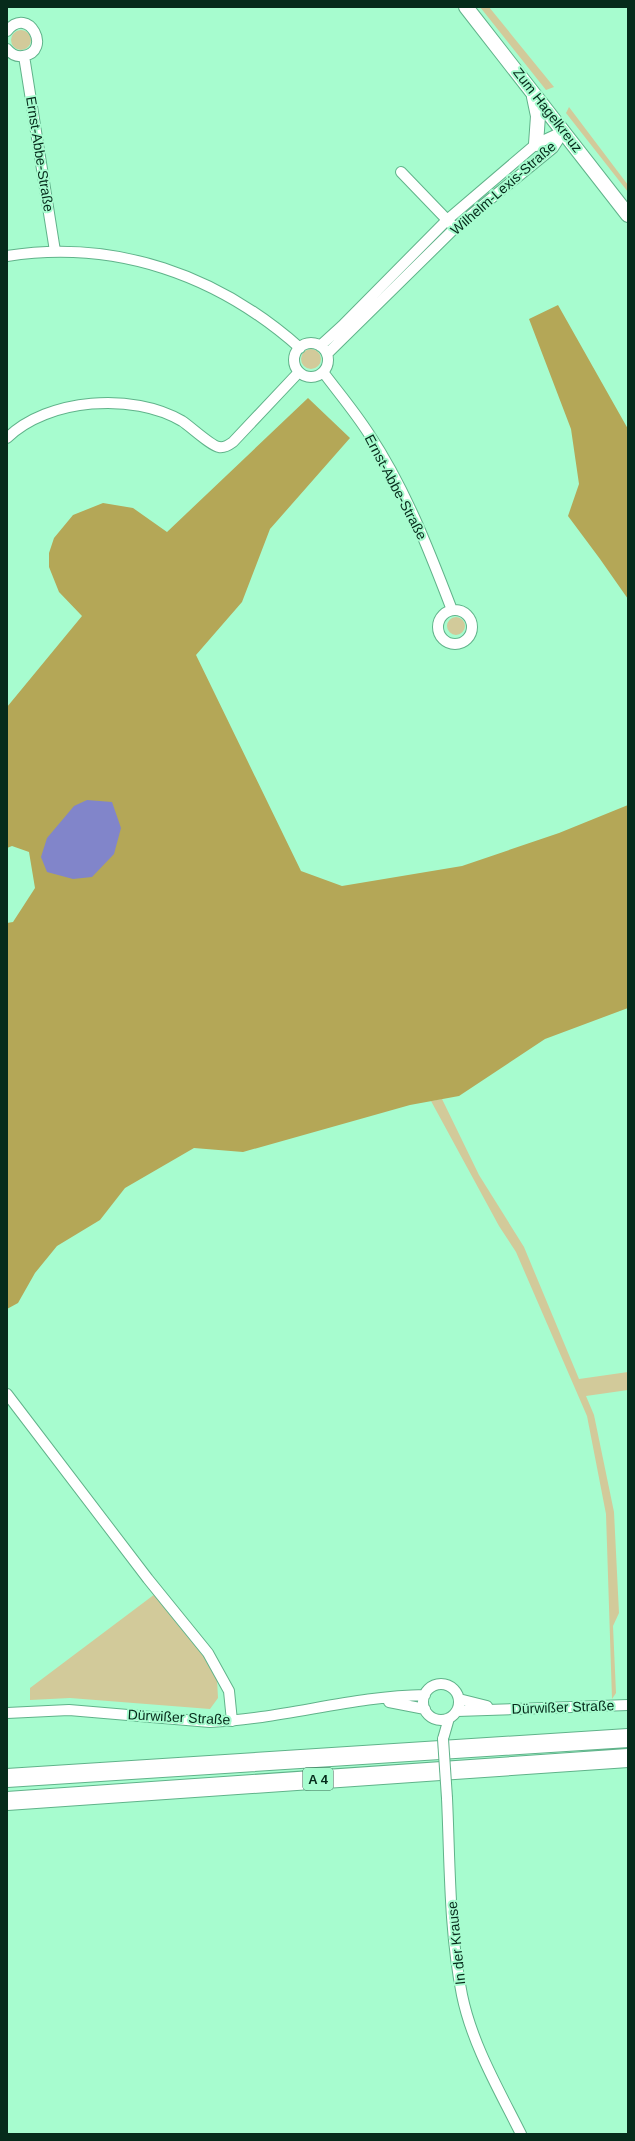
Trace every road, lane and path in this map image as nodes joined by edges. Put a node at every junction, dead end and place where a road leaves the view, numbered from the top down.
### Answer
1 (466, 7) edge
2 (7, 31) edge
3 (7, 49) edge
4 (24, 56) junction
5 (533, 93) junction
6 (564, 131) junction
7 (536, 144) junction
8 (401, 172) dead end
9 (628, 215) edge
10 (447, 220) junction
11 (455, 228) junction
12 (55, 251) junction
13 (7, 256) edge
14 (320, 346) junction
15 (300, 348) junction
16 (327, 354) junction
17 (299, 372) junction
18 (323, 372) junction
19 (7, 438) edge
20 (452, 610) dead end
21 (7, 1394) edge
22 (425, 1695) junction
23 (373, 1699) junction
24 (459, 1700) junction
25 (628, 1705) edge
26 (425, 1709) junction
27 (498, 1709) junction
28 (7, 1713) edge
29 (445, 1720) junction
30 (232, 1721) junction
31 (628, 1738) edge
32 (628, 1758) edge
33 (7, 1778) edge
34 (7, 1801) edge
35 (521, 2134) edge

1 - 5 main road, Zum Hagelkreuz
2 - 4 street
3 - 4 street
4 - 12 street, Ernst-Abbe-Straße
5 - 6 main road, Zum Hagelkreuz
5 - 7 main road
6 - 7 street, Wilhelm-Lexis-Straße
6 - 9 main road, Zum Hagelkreuz
6 - 11 street, Wilhelm-Lexis-Straße
7 - 10 street, Wilhelm-Lexis-Straße
8 - 10 street
10 - 11 street
10 - 14 street, Wilhelm-Lexis-Straße
11 - 16 street, Wilhelm-Lexis-Straße
12 - 13 street
12 - 15 street
14 - 15 street
14 - 16 street
15 - 17 street
16 - 18 street
17 - 18 street
17 - 19 street
18 - 20 street, Ernst-Abbe-Straße
21 - 30 street
22 - 23 street, Dürwißer Straße
22 - 24 street
22 - 26 street
23 - 26 street, Dürwißer Straße
23 - 30 street, Dürwißer Straße
24 - 27 street, Dürwißer Straße
24 - 29 street
25 - 27 street, Dürwißer Straße
26 - 29 street
27 - 29 street, Dürwißer Straße
28 - 30 street, Dürwißer Straße
29 - 35 street, In der Krause, bridge
31 - 33 highway, A 4
32 - 34 highway, A 4

